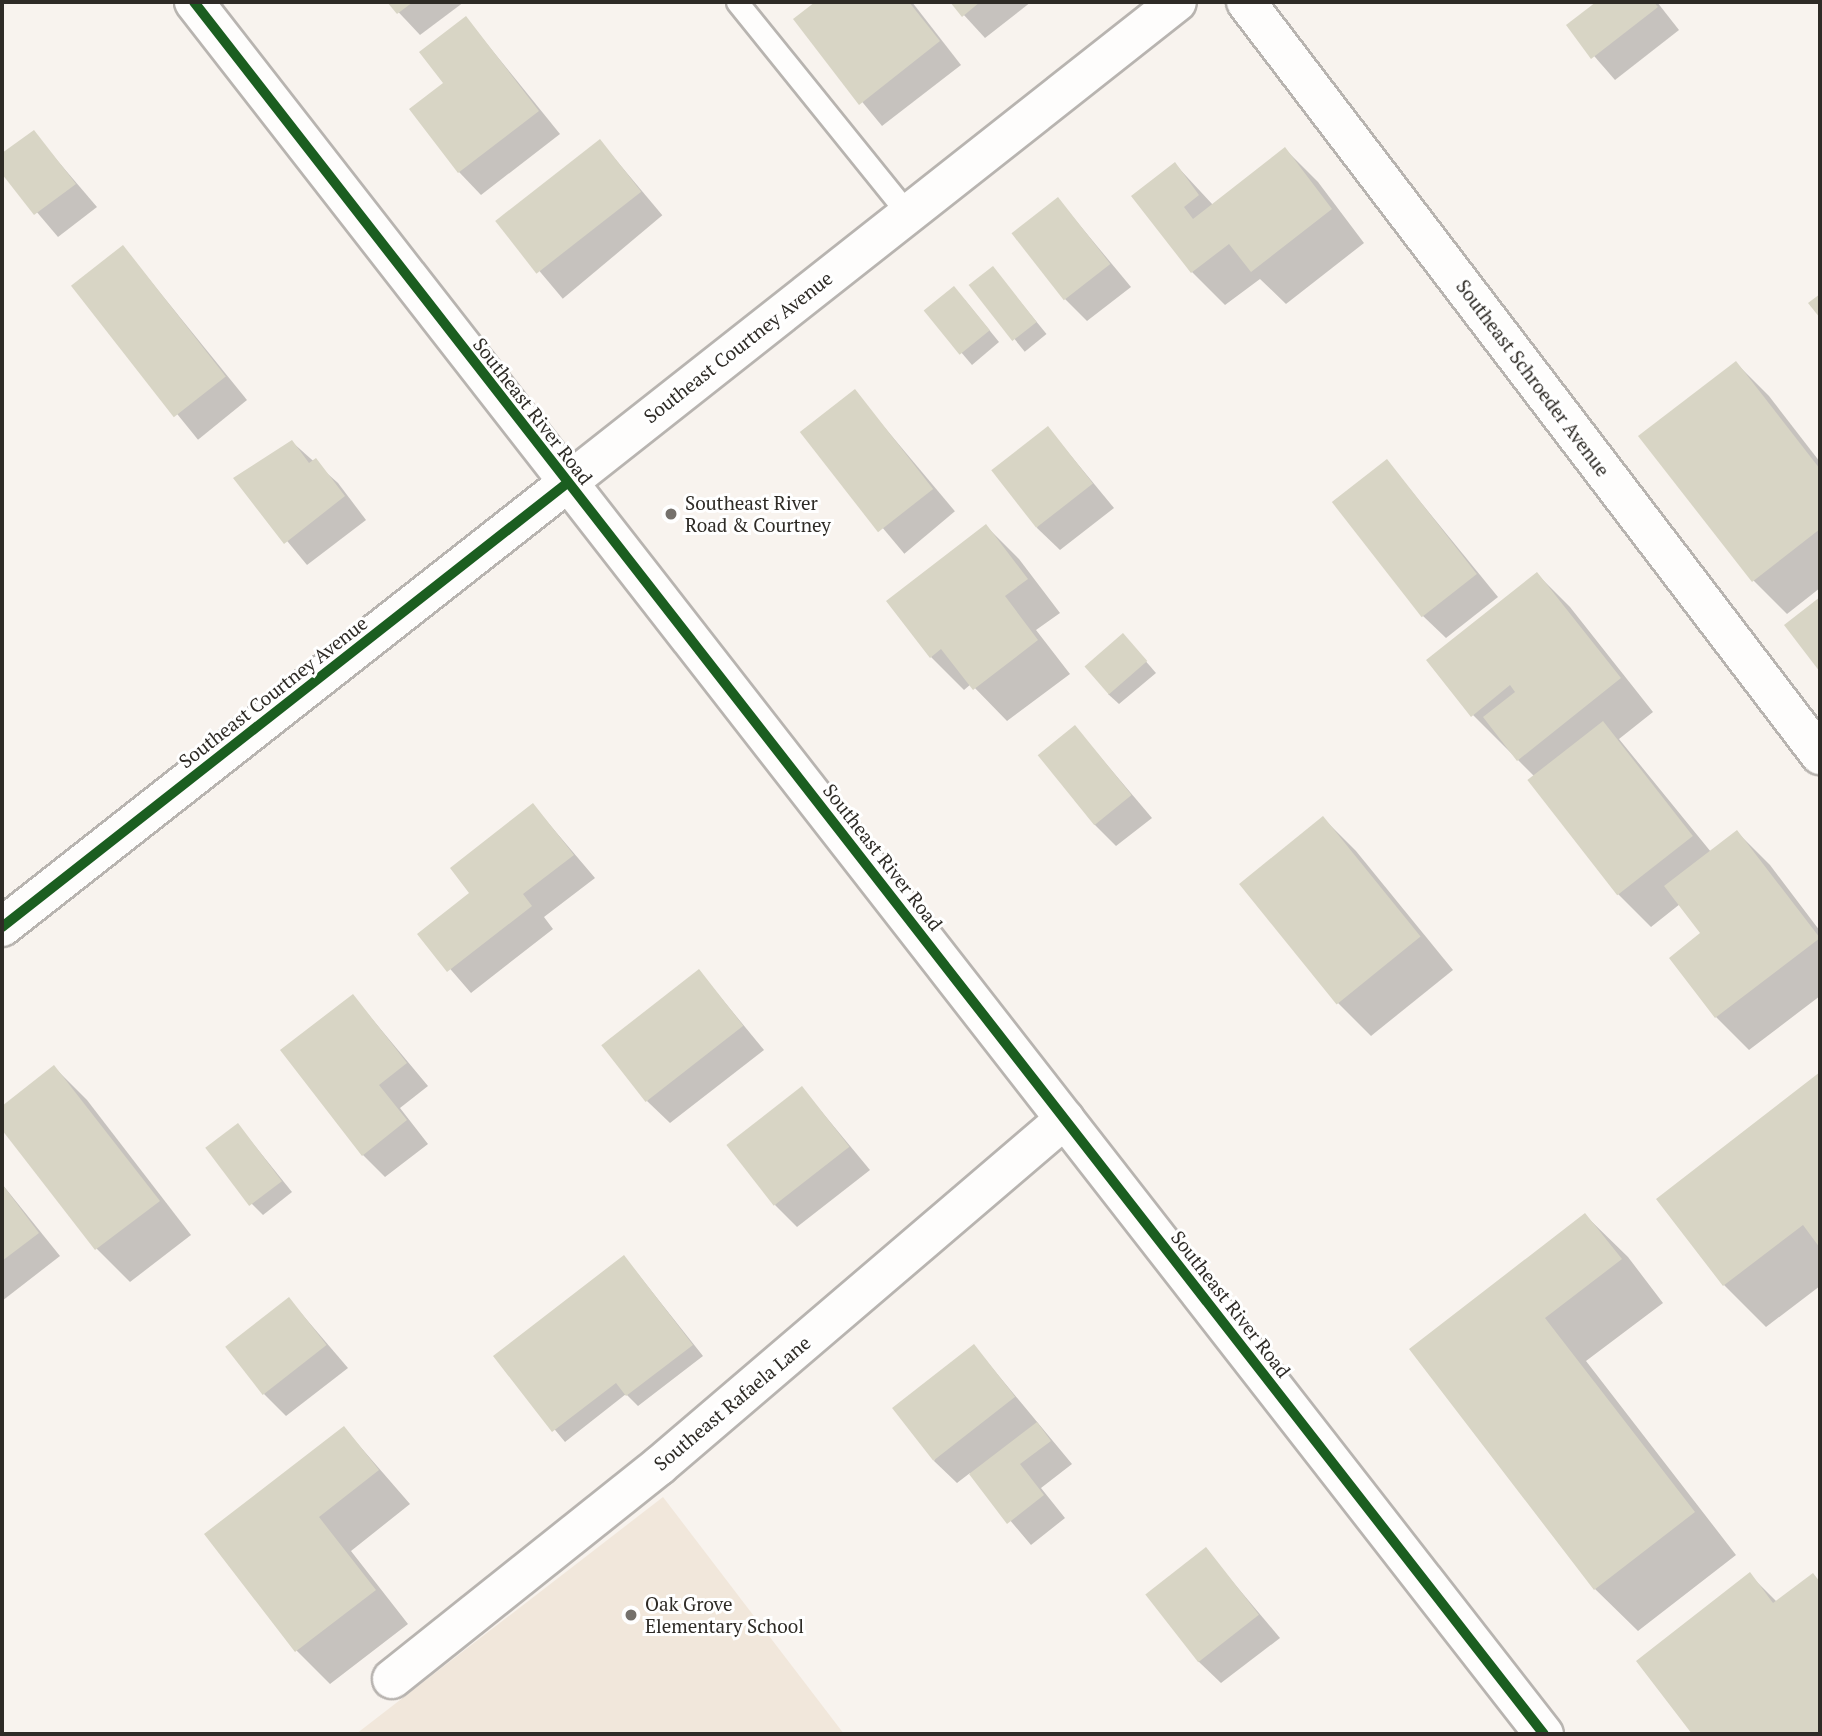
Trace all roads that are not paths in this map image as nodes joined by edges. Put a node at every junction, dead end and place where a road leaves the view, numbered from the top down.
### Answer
1 (194, 2) edge
2 (737, 2) edge
3 (1177, 2) edge
4 (1246, 2) edge
5 (907, 213) junction
6 (566, 484) junction
7 (1820, 755) edge
8 (2, 928) edge
9 (1065, 1119) junction
10 (392, 1679) dead end
11 (1544, 1734) edge

1 - 6 street, Southeast River Road
2 - 5 lane
3 - 5 street, Southeast Courtney Avenue
4 - 7 street, Southeast Schroeder Avenue
5 - 6 street, Southeast Courtney Avenue
6 - 8 street, Southeast Courtney Avenue
6 - 9 street, Southeast River Road
9 - 10 street, Southeast Rafaela Lane
9 - 11 street, Southeast River Road

